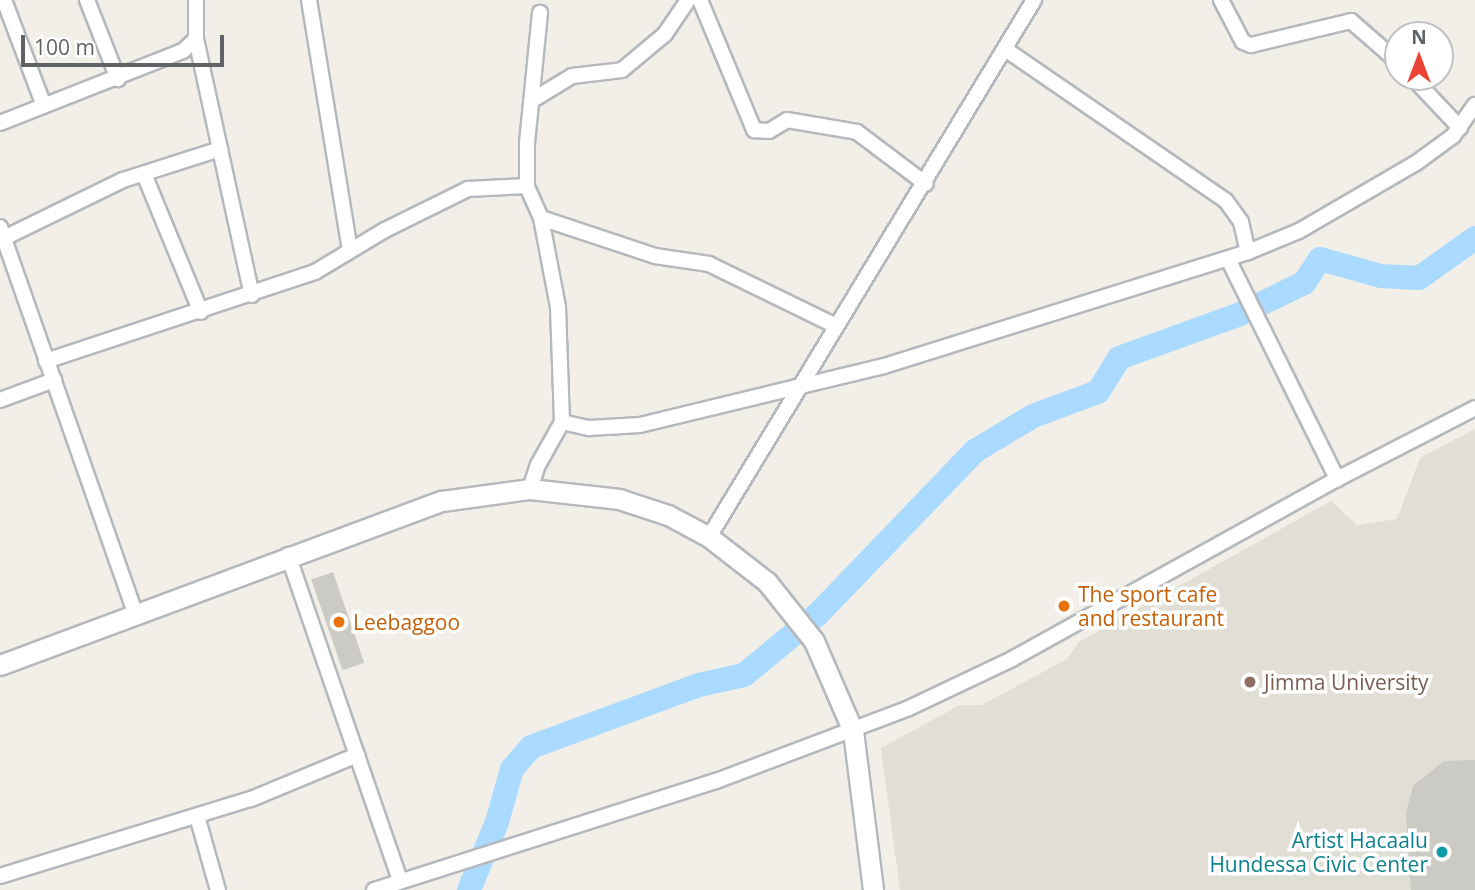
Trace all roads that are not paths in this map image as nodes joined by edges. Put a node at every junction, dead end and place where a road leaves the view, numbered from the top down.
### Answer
1 (4, 0) edge
2 (87, 0) edge
3 (196, 0) edge
4 (309, 0) edge
5 (688, 0) edge
6 (700, 0) edge
7 (1034, 0) edge
8 (1221, 0) edge
9 (540, 13) dead end
10 (196, 39) junction
11 (1005, 49) junction
12 (1384, 50) edge
13 (118, 79) junction
14 (1425, 91) edge
15 (531, 101) junction
16 (1475, 105) edge
17 (44, 106) junction
18 (0, 123) edge
19 (1460, 128) junction
20 (220, 149) junction
21 (144, 173) junction
22 (926, 184) junction
23 (527, 186) junction
24 (541, 218) junction
25 (2, 232) edge
26 (350, 250) junction
27 (1248, 252) junction
28 (1228, 259) junction
29 (252, 295) junction
30 (201, 312) junction
31 (836, 326) junction
32 (47, 360) junction
33 (54, 380) junction
34 (797, 387) junction
35 (0, 400) edge
36 (1475, 408) edge
37 (562, 422) junction
38 (1337, 479) junction
39 (530, 489) junction
40 (709, 537) junction
41 (288, 555) junction
42 (136, 616) junction
43 (0, 665) edge
44 (853, 731) junction
45 (357, 755) junction
46 (197, 816) junction
47 (0, 876) edge
48 (400, 880) junction
49 (218, 890) edge
50 (374, 890) edge
51 (873, 890) edge

1 - 17 street
2 - 13 street
3 - 10 street
4 - 26 street
5 - 15 street
6 - 22 street
7 - 11 street
8 - 12 street
9 - 15 street
10 - 13 street
10 - 20 street
11 - 22 street
11 - 27 street
13 - 17 street
14 - 19 street
15 - 23 street
16 - 19 street
17 - 18 street
19 - 27 street
20 - 21 street
20 - 29 street
21 - 25 street
21 - 30 street
22 - 31 street
23 - 24 street
23 - 26 street
24 - 31 street
24 - 37 street
25 - 32 street
26 - 29 street
27 - 28 street
28 - 34 street
28 - 38 street
29 - 30 street
30 - 32 street
31 - 34 street
32 - 33 street
33 - 35 street
33 - 42 street
34 - 37 street
34 - 40 street
36 - 38 street
37 - 39 street
38 - 44 street
39 - 40 street
39 - 41 street
40 - 44 street
41 - 42 street
41 - 45 street
42 - 43 street
44 - 48 street
44 - 51 street
45 - 46 street
45 - 48 street
46 - 47 street
46 - 49 street
48 - 50 street

